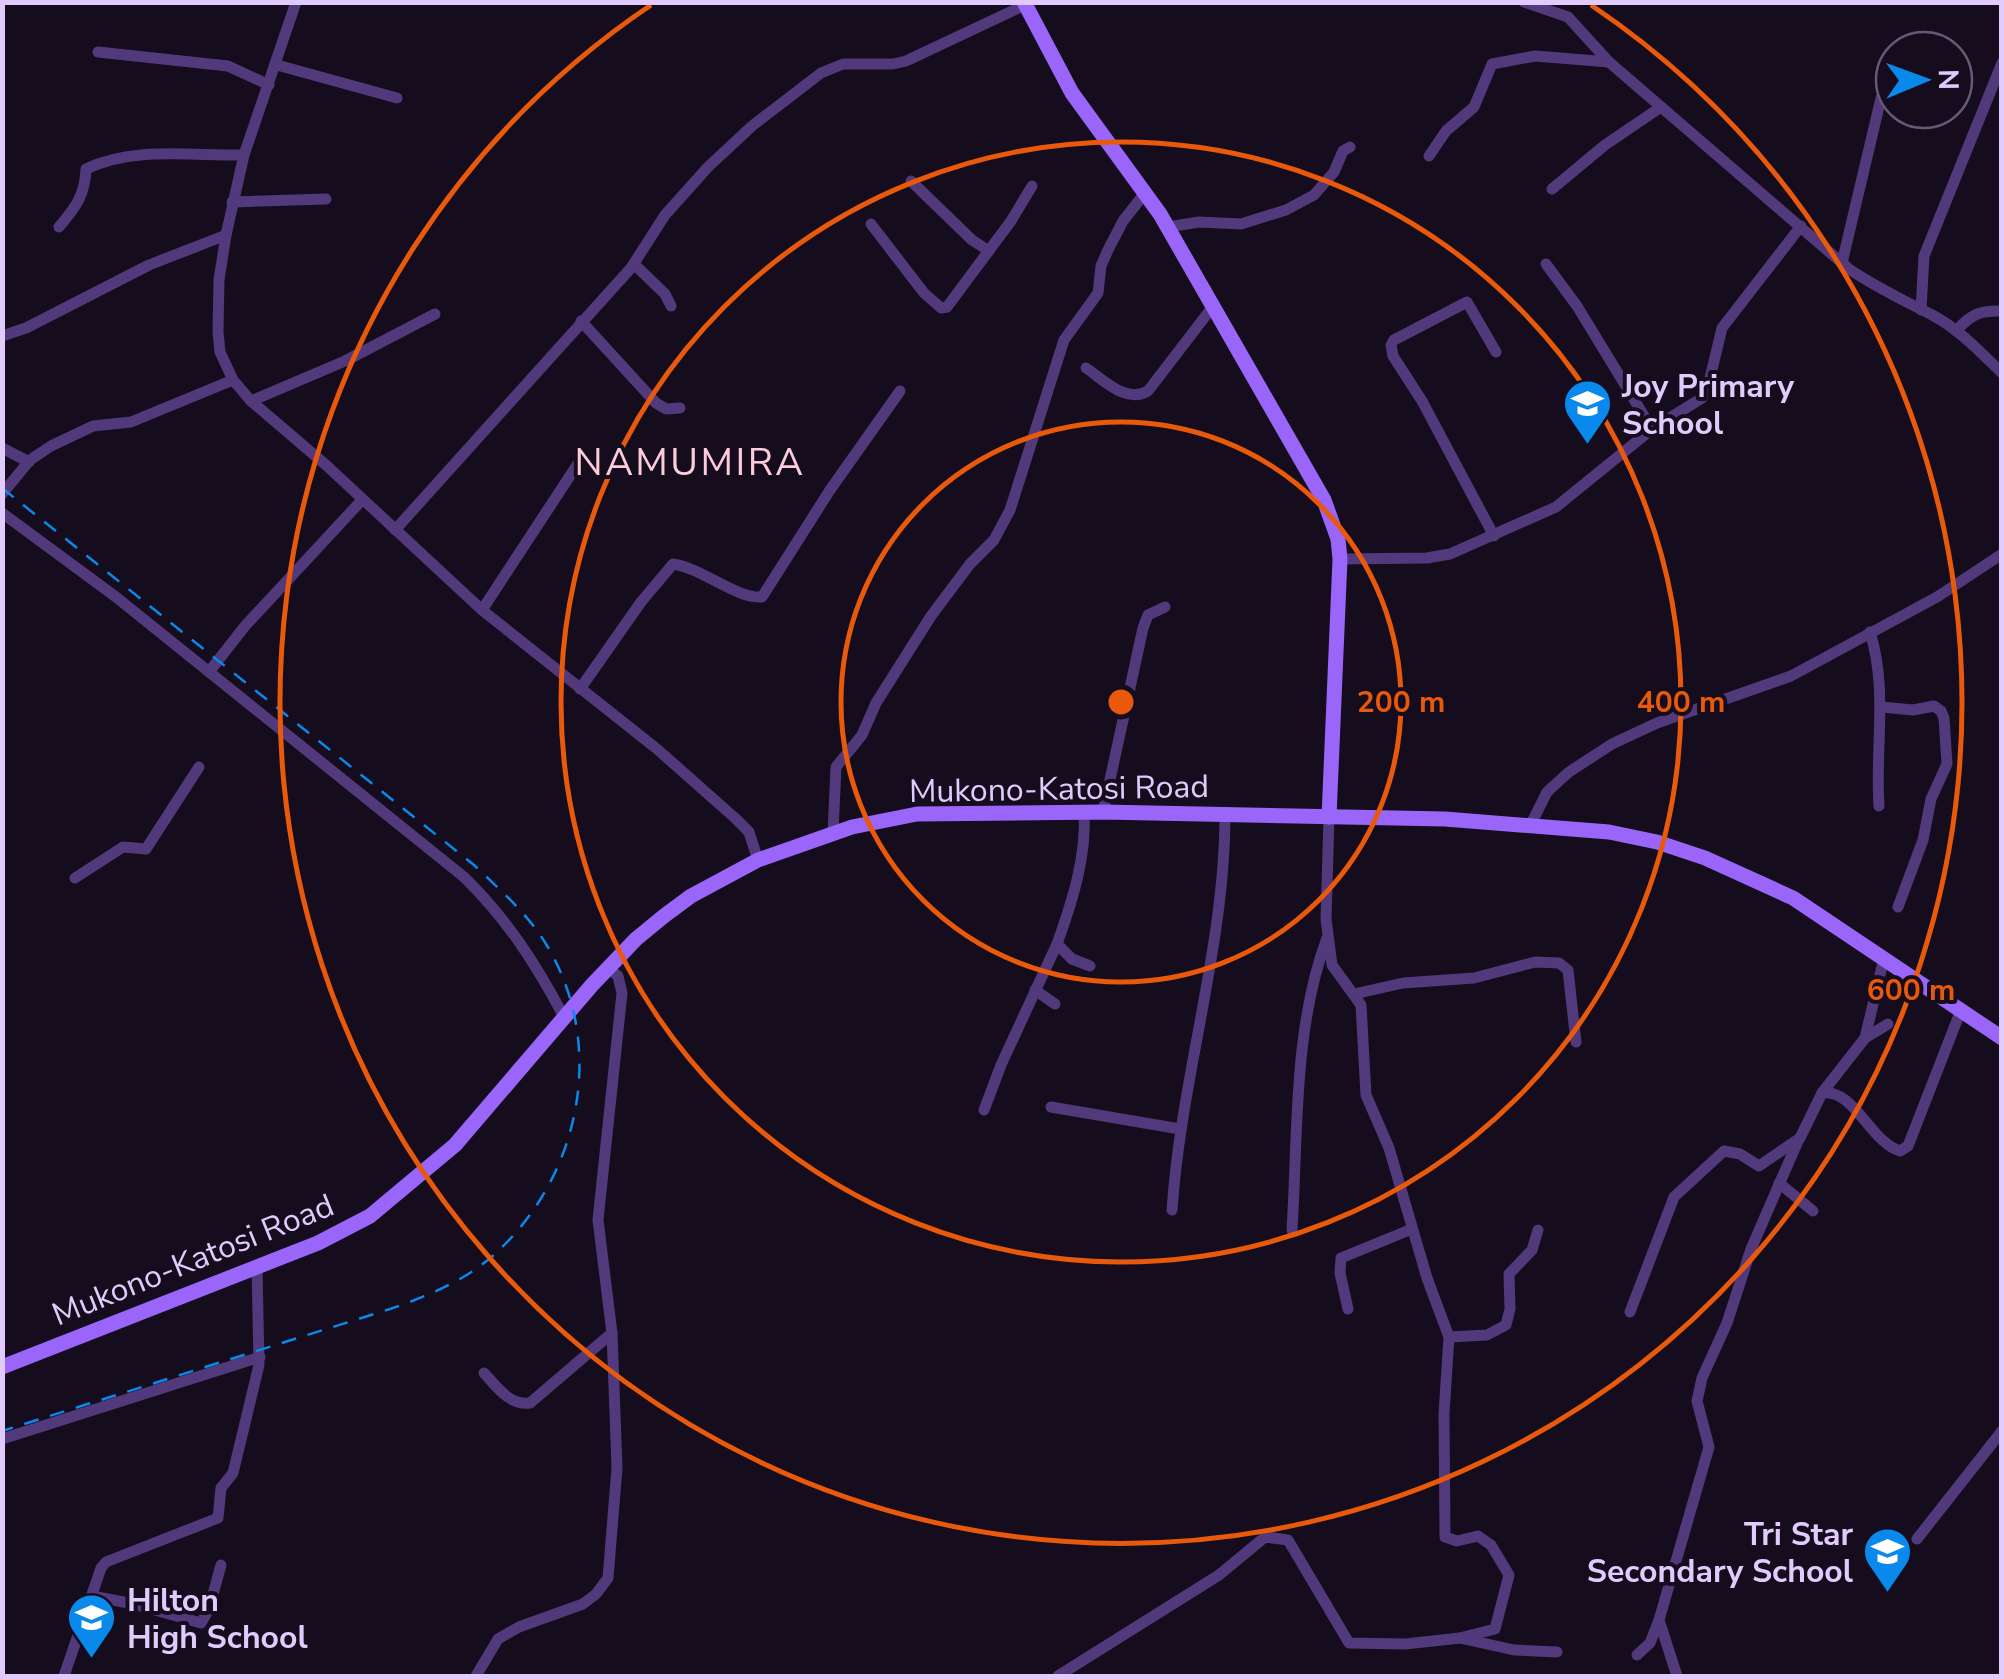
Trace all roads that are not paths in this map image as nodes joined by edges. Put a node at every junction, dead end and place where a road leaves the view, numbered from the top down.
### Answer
1 (1524, 2) edge
2 (1573, 2) edge
3 (292, 4) edge
4 (1025, 4) edge
5 (1568, 17) junction
6 (98, 52) dead end
7 (1610, 62) junction
8 (2002, 63) edge
9 (277, 65) junction
10 (269, 85) junction
11 (397, 98) dead end
12 (1661, 107) junction
13 (1874, 130) edge
14 (1350, 146) dead end
15 (244, 156) junction
16 (1429, 156) dead end
17 (911, 181) dead end
18 (1032, 186) dead end
19 (1552, 189) dead end
20 (1145, 194) junction
21 (326, 199) dead end
22 (232, 202) junction
23 (871, 224) dead end
24 (59, 226) dead end
25 (1801, 226) junction
26 (1168, 228) junction
27 (226, 234) junction
28 (990, 251) junction
29 (1842, 262) junction
30 (634, 264) junction
31 (1546, 264) dead end
32 (671, 306) dead end
33 (1214, 306) junction
34 (1920, 310) junction
35 (2002, 311) edge
36 (435, 314) dead end
37 (580, 322) junction
38 (1956, 331) junction
39 (2, 336) edge
40 (1496, 352) dead end
41 (1086, 368) dead end
42 (2002, 373) edge
43 (234, 380) junction
44 (900, 391) dead end
45 (251, 401) junction
46 (680, 408) dead end
47 (1652, 429) junction
48 (2, 448) edge
49 (582, 459) dead end
50 (28, 462) junction
51 (2, 494) edge
52 (362, 500) junction
53 (2, 513) edge
54 (395, 530) junction
55 (1494, 536) junction
56 (2002, 554) edge
57 (1340, 558) junction
58 (1166, 607) dead end
59 (482, 610) junction
60 (1870, 632) junction
61 (209, 672) junction
62 (580, 689) junction
63 (1881, 707) junction
64 (200, 766) dead end
65 (1879, 806) dead end
66 (1084, 812) junction
67 (1102, 812) junction
68 (1225, 814) junction
69 (1329, 818) junction
70 (1531, 824) junction
71 (833, 833) junction
72 (758, 860) junction
73 (76, 878) dead end
74 (1898, 908) dead end
75 (1328, 934) junction
76 (1056, 944) junction
77 (1884, 958) junction
78 (1090, 966) dead end
79 (608, 968) junction
80 (1035, 990) junction
81 (1354, 994) junction
82 (1055, 1004) dead end
83 (1961, 1010) junction
84 (564, 1017) junction
85 (1888, 1024) dead end
86 (1865, 1038) junction
87 (2002, 1038) edge
88 (1576, 1042) dead end
89 (1822, 1093) junction
90 (1052, 1107) dead end
91 (984, 1110) dead end
92 (1180, 1129) junction
93 (1800, 1138) junction
94 (1779, 1183) junction
95 (1172, 1210) dead end
96 (1813, 1211) dead end
97 (1412, 1229) junction
98 (1292, 1230) dead end
99 (1538, 1230) dead end
100 (257, 1267) junction
101 (1348, 1309) dead end
102 (1630, 1312) dead end
103 (612, 1333) junction
104 (1449, 1337) junction
105 (260, 1357) junction
106 (2, 1367) edge
107 (484, 1373) dead end
108 (2002, 1431) edge
109 (2, 1438) edge
110 (1916, 1539) dead end
111 (221, 1566) dead end
112 (92, 1596) junction
113 (1658, 1620) junction
114 (1460, 1638) junction
115 (1557, 1652) dead end
116 (1637, 1654) dead end
117 (64, 1676) edge
118 (476, 1676) edge
119 (1058, 1676) edge
120 (1677, 1676) edge

1 - 5 street
2 - 5 street
3 - 9 street
4 - 20 main road
4 - 30 street
5 - 7 street
6 - 10 street
7 - 12 street
7 - 16 street
8 - 34 street
9 - 10 street
9 - 11 street
10 - 15 street
12 - 19 street
12 - 25 street
13 - 29 street
14 - 26 street
15 - 22 street
15 - 24 street
17 - 28 street
18 - 28 street
20 - 26 main road
20 - 71 street
21 - 22 street
22 - 27 street
23 - 28 street
25 - 29 street
25 - 47 street
26 - 33 main road
27 - 39 street
27 - 43 street
29 - 34 street
30 - 32 street
30 - 37 street
31 - 47 street
33 - 41 street
33 - 57 main road
34 - 38 street
35 - 38 street
36 - 45 street
37 - 46 street
37 - 54 street
38 - 42 street
40 - 55 street
43 - 45 street
43 - 50 street
44 - 62 street
45 - 52 street
47 - 55 street
48 - 50 street
49 - 59 street
50 - 51 street
52 - 54 street
52 - 61 street
53 - 61 street
54 - 59 street
55 - 57 street
56 - 60 street
57 - 69 main road
58 - 67 street
59 - 62 street
60 - 63 street
60 - 70 street
61 - 84 street
62 - 72 street
63 - 65 street
63 - 74 street
64 - 73 street
66 - 67 main road, Mukono-Katosi Road
66 - 71 main road, Mukono-Katosi Road
66 - 76 street
67 - 68 main road, Mukono-Katosi Road
68 - 69 main road, Mukono-Katosi Road
68 - 92 street
69 - 70 main road, Mukono-Katosi Road
69 - 75 street
70 - 77 main road, Mukono-Katosi Road
71 - 72 main road, Mukono-Katosi Road
72 - 79 main road, Mukono-Katosi Road
75 - 81 street
75 - 98 street
76 - 78 street
76 - 80 street
77 - 83 main road, Mukono-Katosi Road
77 - 86 street
79 - 84 main road, Mukono-Katosi Road
79 - 103 street
80 - 82 street
80 - 91 street
81 - 88 street
81 - 97 street
83 - 87 main road, Mukono-Katosi Road
83 - 89 street
84 - 100 main road, Mukono-Katosi Road
85 - 86 street
86 - 89 street
89 - 93 street
90 - 92 street
92 - 95 street
93 - 94 street
93 - 102 street
94 - 96 street
94 - 113 street
97 - 101 street
97 - 104 street
99 - 104 street
100 - 105 street
100 - 106 main road, Mukono-Katosi Road
103 - 107 street
103 - 118 street
104 - 114 street
105 - 109 street
105 - 112 street
108 - 110 street
111 - 112 street
112 - 117 street
113 - 116 street
113 - 120 street
114 - 115 street
114 - 119 street

